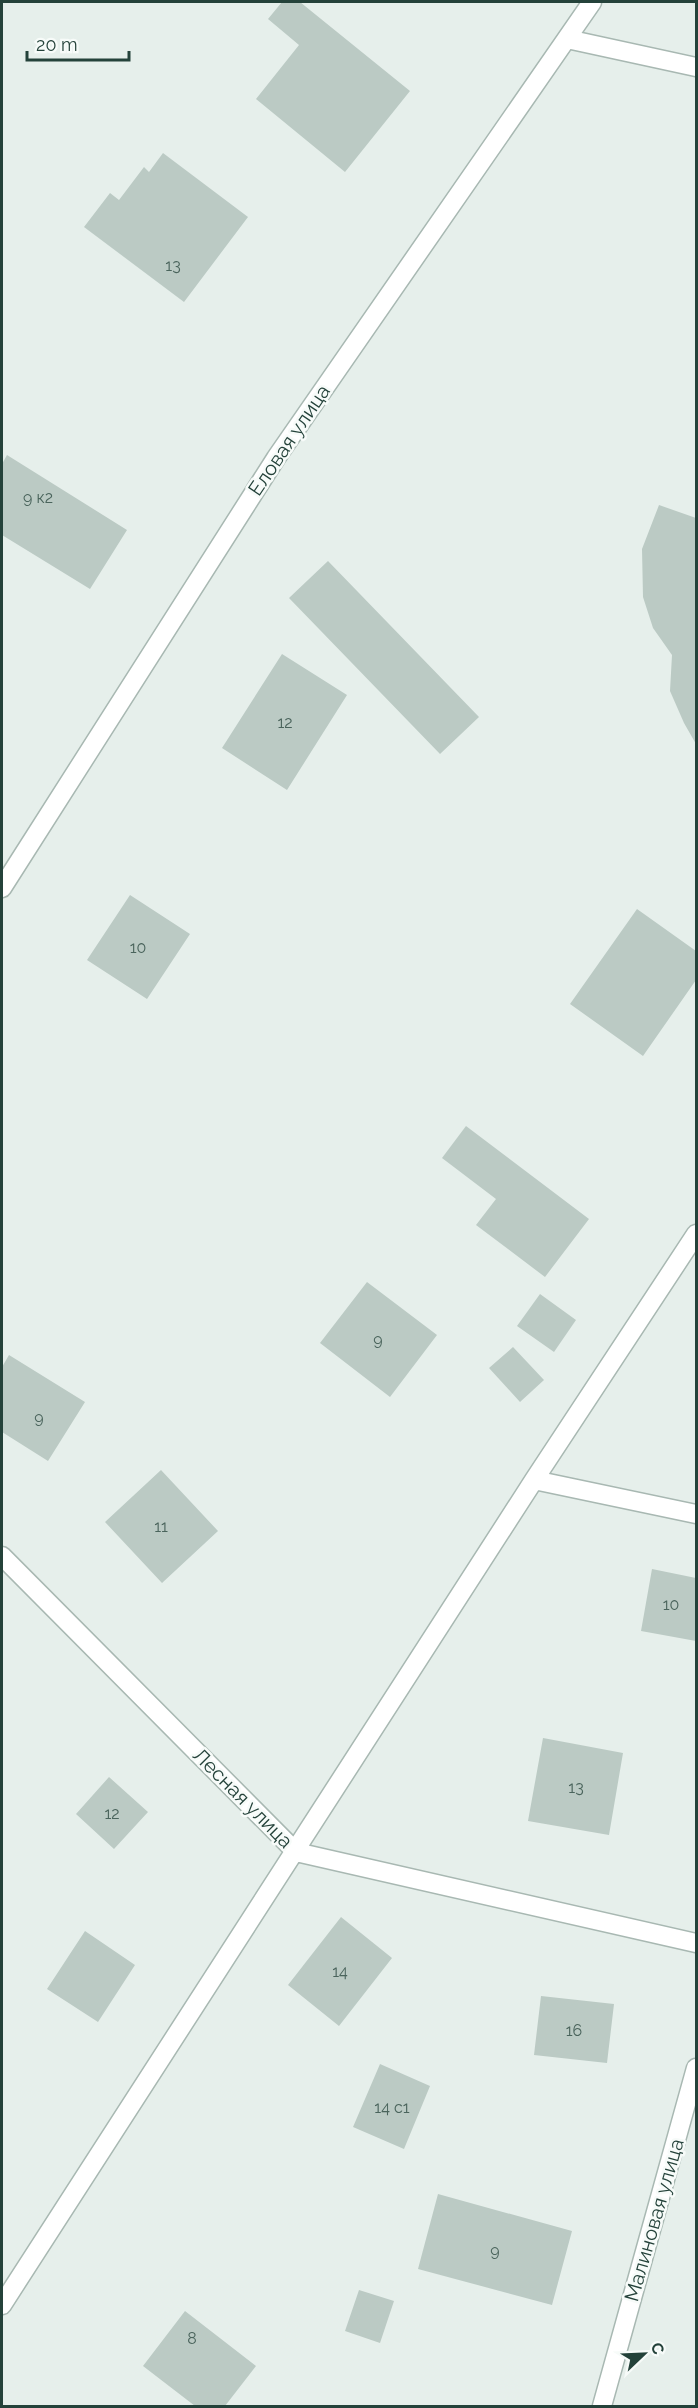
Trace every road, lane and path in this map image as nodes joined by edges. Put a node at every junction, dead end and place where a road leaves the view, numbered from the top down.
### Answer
1 (592, 2) edge
2 (567, 39) junction
3 (696, 67) edge
4 (2, 888) edge
5 (696, 1234) edge
6 (534, 1480) junction
7 (696, 1514) edge
8 (2, 1556) edge
9 (296, 1852) junction
10 (696, 1943) edge
11 (696, 2068) edge
12 (2, 2305) edge
13 (602, 2406) edge

1 - 2 lane, Еловая улица
2 - 3 lane
2 - 4 lane, Еловая улица
5 - 6 lane
6 - 7 lane
6 - 9 lane
8 - 9 lane, Лесная улица
9 - 10 lane, Лесная улица
9 - 12 lane
11 - 13 lane, Малиновая улица

